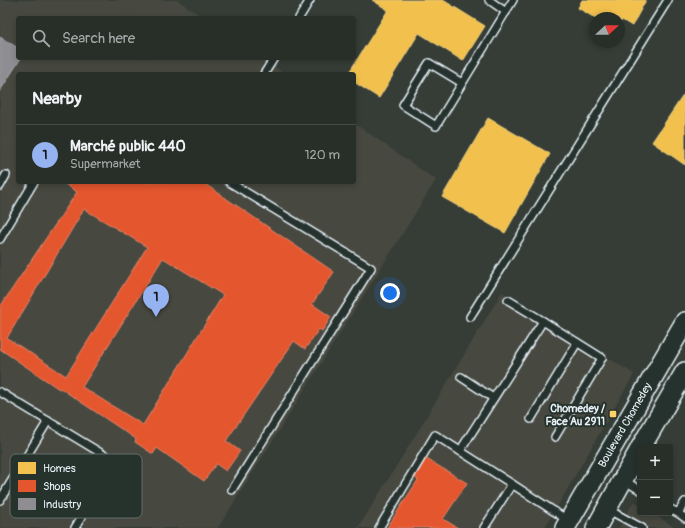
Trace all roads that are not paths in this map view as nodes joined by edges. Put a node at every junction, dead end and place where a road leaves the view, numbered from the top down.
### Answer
1 (310, 0) edge
2 (489, 0) edge
3 (513, 0) edge
4 (668, 0) edge
5 (506, 12) junction
6 (300, 16) edge
7 (273, 60) edge
8 (265, 72) edge
9 (462, 83) junction
10 (6, 175) dead end
11 (33, 184) edge
12 (233, 184) edge
13 (0, 186) edge
14 (0, 239) edge
15 (508, 300) dead end
16 (470, 317) dead end
17 (543, 321) junction
18 (685, 322) edge
19 (577, 343) junction
20 (685, 372) edge
21 (461, 377) dead end
22 (0, 392) edge
23 (494, 398) junction
24 (531, 419) dead end
25 (48, 421) junction
26 (556, 437) dead end
27 (643, 444) edge
28 (460, 451) junction
29 (28, 454) edge
30 (102, 454) edge
31 (637, 455) edge
32 (623, 480) junction
33 (10, 484) edge
34 (512, 484) junction
35 (637, 488) edge
36 (232, 490) dead end
37 (0, 500) edge
38 (685, 502) edge
39 (607, 509) junction
40 (673, 510) edge
41 (678, 513) junction
42 (81, 518) edge
43 (685, 518) edge
44 (567, 525) edge
45 (75, 528) edge
46 (379, 528) edge
47 (484, 528) edge
48 (596, 528) edge
49 (642, 528) edge

1 - 6 lane
2 - 5 lane
3 - 5 lane
4 - 16 lane
5 - 9 lane
7 - 8 lane
9 - 9 lane
10 - 13 lane
11 - 14 lane
12 - 36 lane
15 - 17 lane
17 - 19 lane
17 - 23 lane
18 - 44 street, Boulevard Chomedey
19 - 24 lane
19 - 26 lane
20 - 27 street
21 - 23 lane
22 - 25 lane
23 - 28 lane
25 - 29 lane
25 - 30 lane
28 - 34 lane
28 - 46 lane
31 - 32 street
32 - 35 lane
32 - 39 street
33 - 37 lane
34 - 44 lane
34 - 47 lane
38 - 41 lane
39 - 48 street
39 - 49 lane
40 - 41 lane
41 - 43 lane
42 - 45 lane

